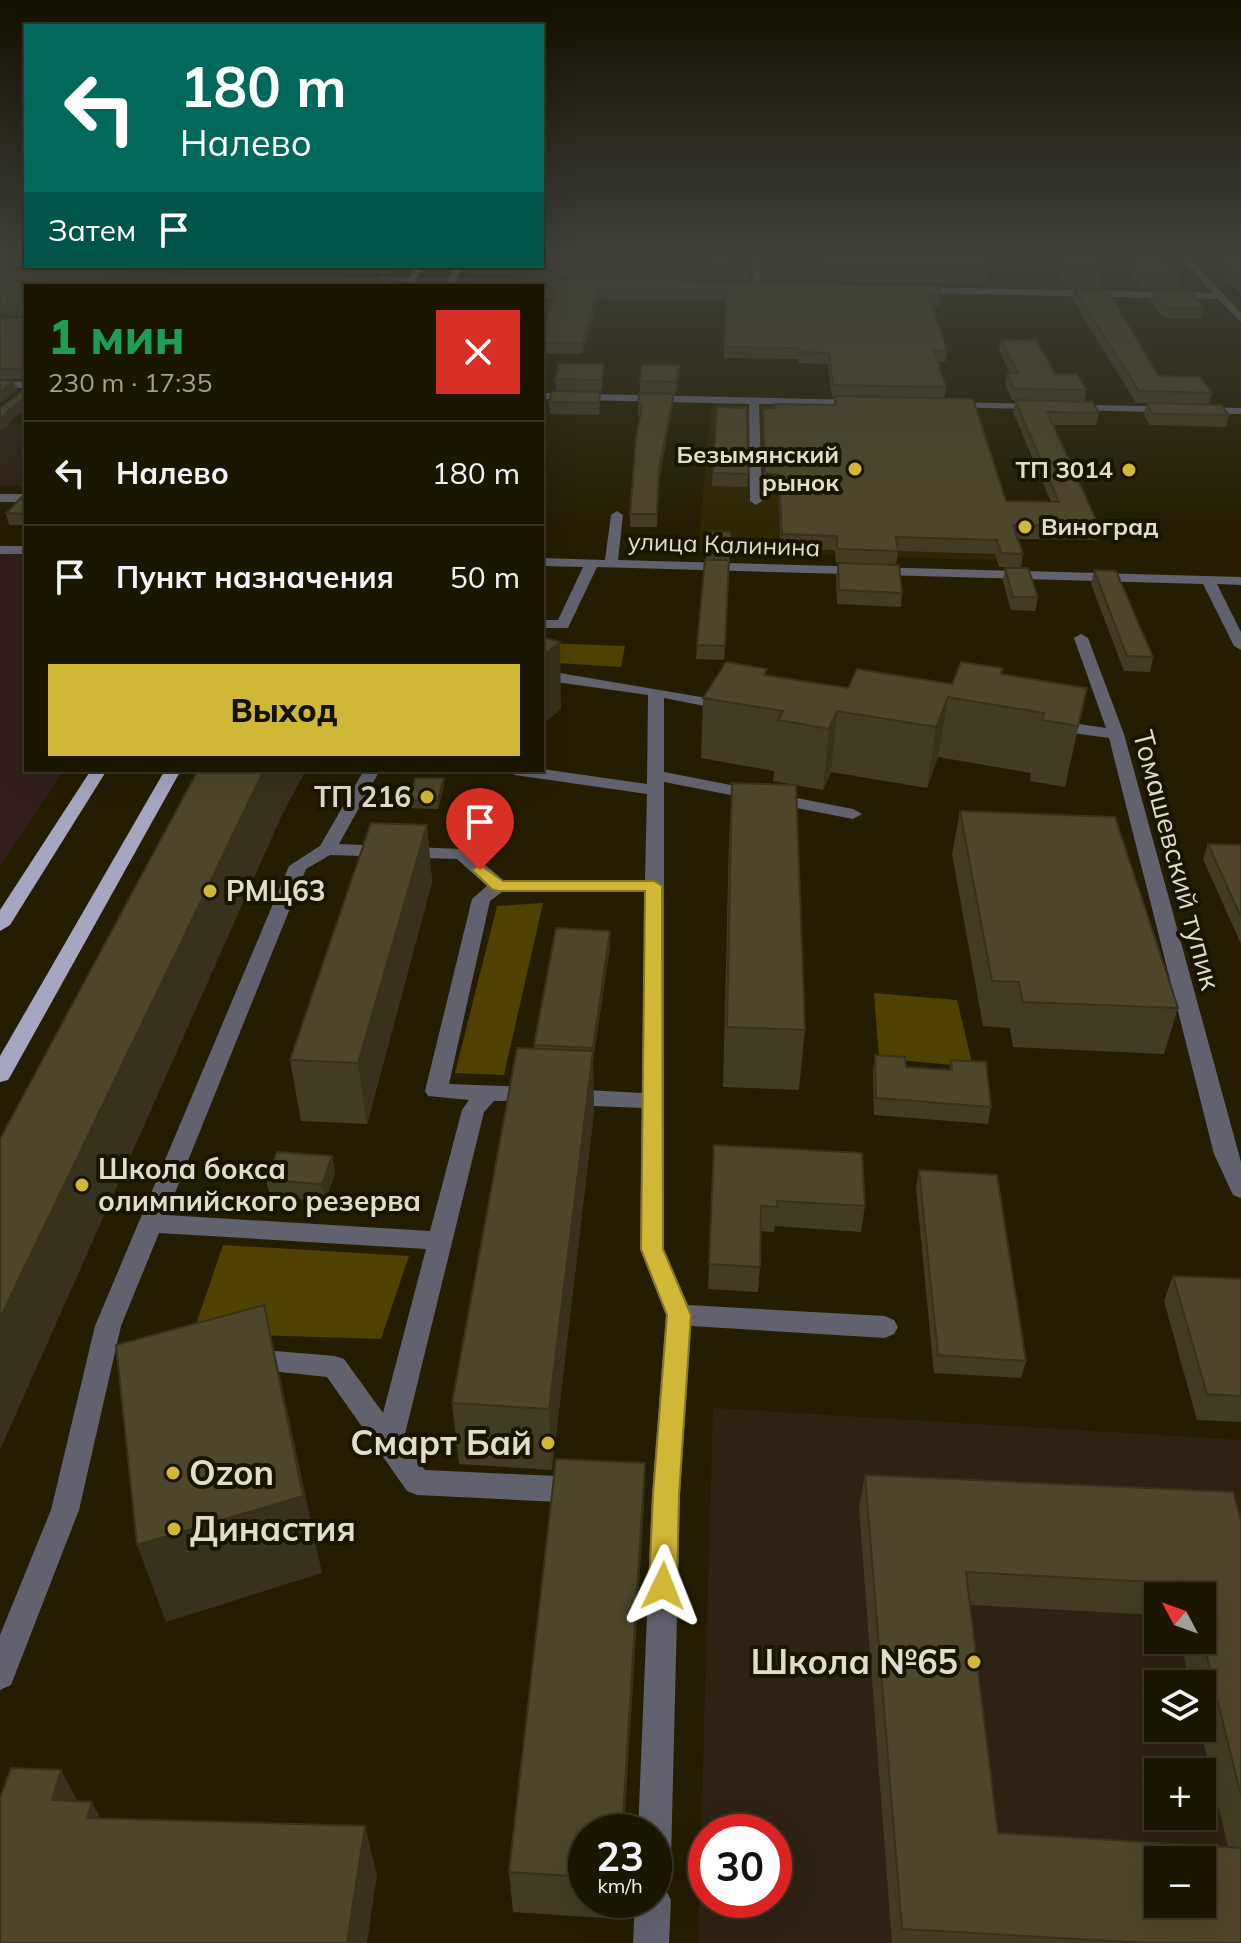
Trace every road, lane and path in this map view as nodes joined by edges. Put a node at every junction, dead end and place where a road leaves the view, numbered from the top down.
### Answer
1 (0, 384) edge
2 (24, 385) edge
3 (544, 396) edge
4 (754, 400) junction
5 (874, 403) edge
6 (934, 404) edge
7 (1241, 411) edge
8 (0, 498) edge
9 (24, 498) edge
10 (756, 501) dead end
11 (617, 515) dead end
12 (24, 550) edge
13 (2, 551) edge
14 (544, 562) edge
15 (592, 563) junction
16 (611, 564) junction
17 (1208, 580) junction
18 (1241, 581) edge
19 (544, 624) edge
20 (1081, 638) dead end
21 (1241, 646) edge
22 (544, 675) edge
23 (656, 692) junction
24 (747, 709) edge
25 (1041, 723) edge
26 (1116, 734) junction
27 (98, 772) edge
28 (172, 772) edge
29 (371, 772) edge
30 (538, 772) edge
31 (654, 782) junction
32 (853, 814) dead end
33 (327, 849) junction
34 (498, 886) junction
35 (654, 886) junction
36 (0, 925) edge
37 (0, 1075) edge
38 (488, 1093) junction
39 (653, 1101) junction
40 (1241, 1189) edge
41 (150, 1223) junction
42 (440, 1241) junction
43 (679, 1315) junction
44 (885, 1327) dead end
45 (104, 1347) junction
46 (135, 1349) edge
47 (227, 1358) edge
48 (389, 1444) junction
49 (604, 1492) edge
50 (635, 1494) edge
51 (666, 1495) junction
52 (0, 1674) edge
53 (655, 1814) edge
54 (652, 1918) edge
55 (651, 1943) edge

1 - 2 street
3 - 4 street
4 - 5 street
4 - 10 street
6 - 7 street
8 - 9 street
11 - 16 street
12 - 13 street
14 - 15 street, улица Калинина
15 - 16 street, улица Калинина
15 - 19 street
16 - 17 street, улица Калинина
17 - 18 street, улица Калинина
17 - 21 street
20 - 26 street, Томашевский тупик
22 - 23 street
23 - 24 street
23 - 31 street
25 - 26 street
26 - 40 street, Томашевский тупик
27 - 36 main road
28 - 37 main road
29 - 33 street
30 - 31 street
31 - 32 street
31 - 35 street
33 - 34 street
33 - 41 street
34 - 35 street
34 - 38 street
35 - 39 street
38 - 39 street
38 - 42 street
39 - 43 street
41 - 42 street
41 - 45 street
42 - 48 street
43 - 44 street
43 - 51 street
45 - 46 street
45 - 52 street
47 - 48 street
48 - 49 street
50 - 51 street
51 - 53 street
54 - 55 street

